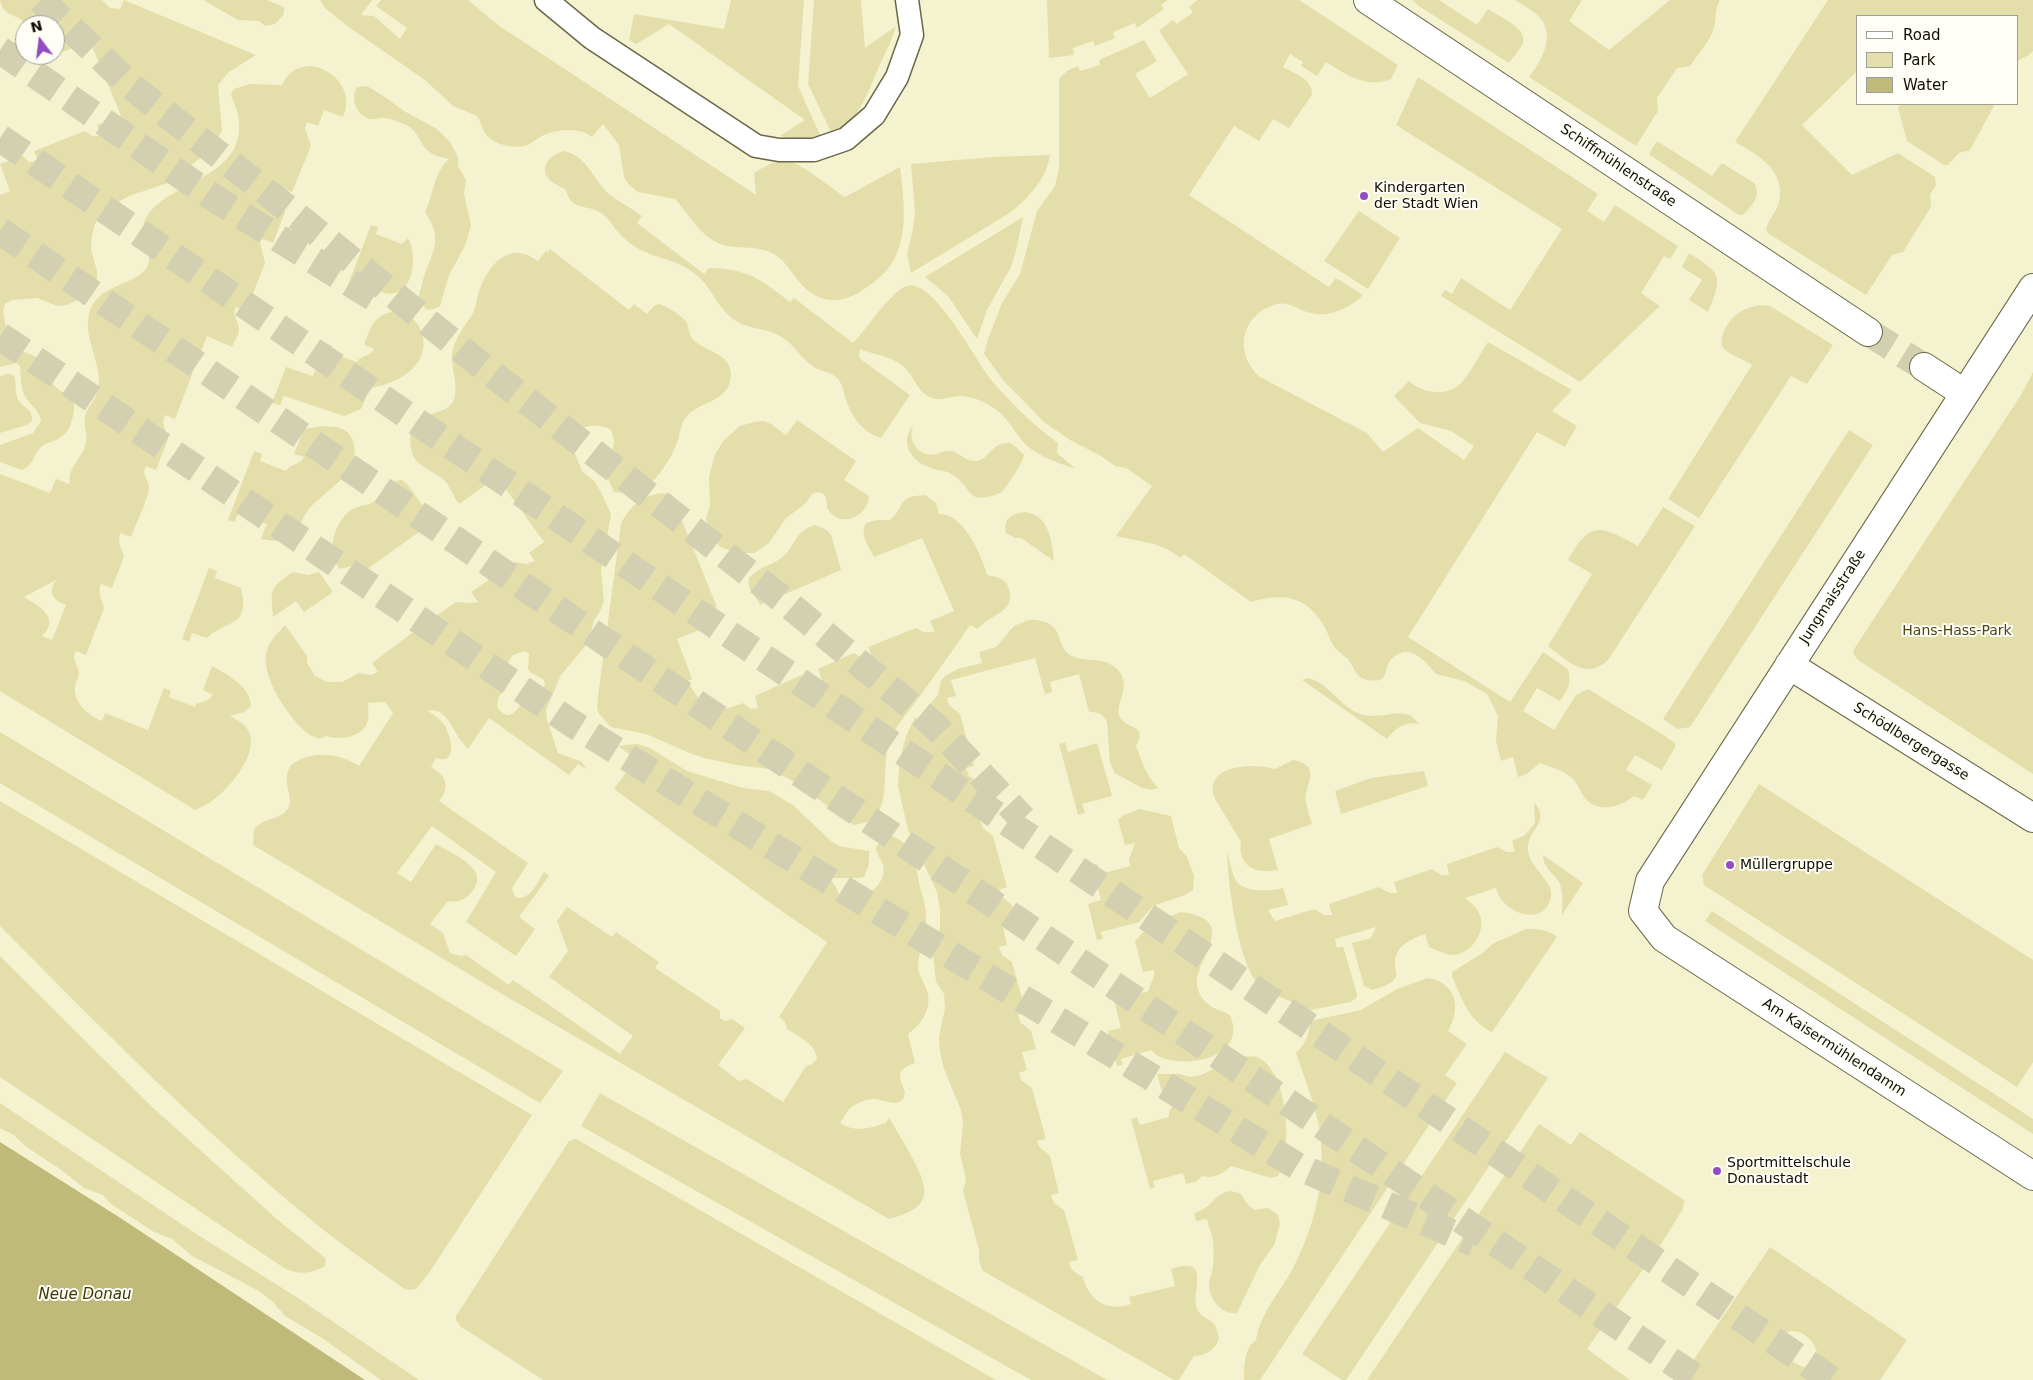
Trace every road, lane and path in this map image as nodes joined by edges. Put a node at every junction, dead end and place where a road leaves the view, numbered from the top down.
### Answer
1 (546, 0) edge
2 (907, 0) edge
3 (1368, 0) edge
4 (2033, 288) edge
5 (1868, 332) tunnel mouth
6 (1924, 368) tunnel mouth
7 (1964, 393) junction
8 (1789, 666) junction
9 (2033, 818) edge
10 (1645, 904) joint
11 (2033, 1176) edge

1 - 2 lane
3 - 5 street, Schiffmühlenstraße
4 - 7 street, Jungmaisstraße
6 - 7 street
7 - 8 street, Jungmaisstraße
8 - 9 street, Schödlbergergasse
8 - 10 street, Jungmaisstraße
10 - 11 street, Am Kaisermühlendamm

